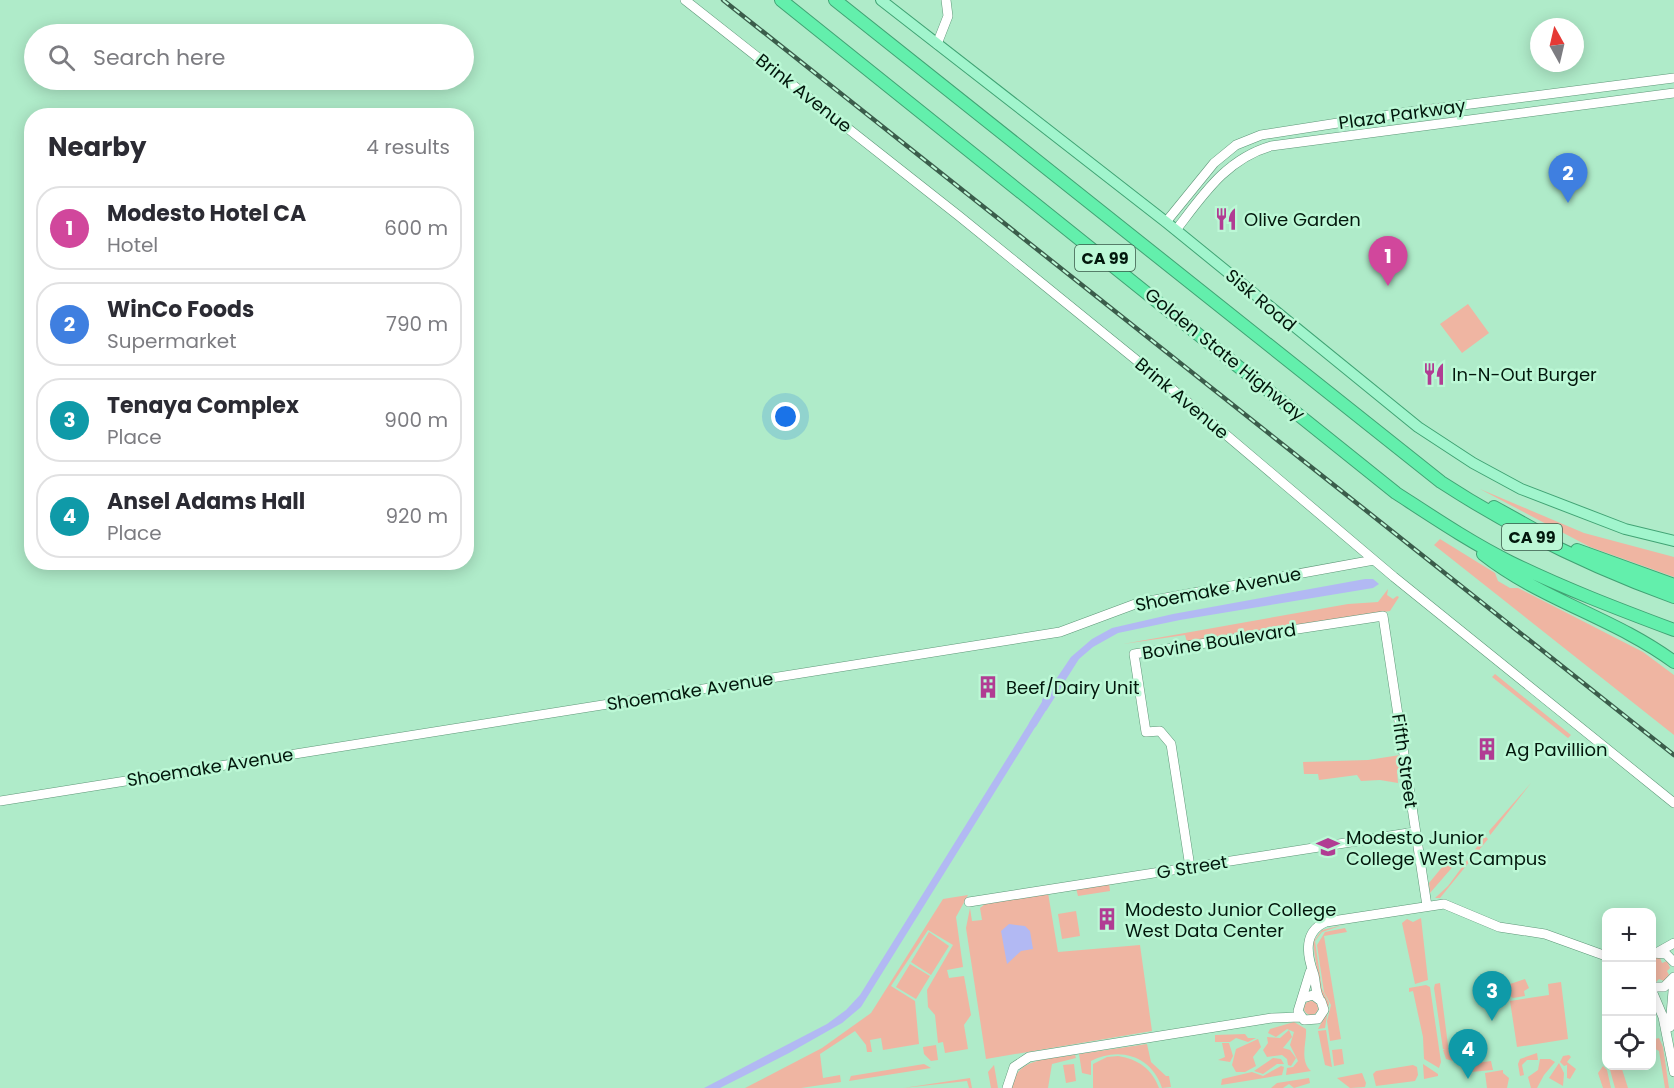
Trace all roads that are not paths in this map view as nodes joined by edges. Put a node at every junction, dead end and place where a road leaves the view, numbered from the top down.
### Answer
1 (685, 0) edge
2 (781, 0) edge
3 (835, 0) edge
4 (881, 0) edge
5 (946, 0) edge
6 (937, 44) junction
7 (1674, 78) edge
8 (1674, 93) edge
9 (1166, 222) junction
10 (1176, 230) junction
11 (1402, 454) junction
12 (1454, 531) junction
13 (1674, 541) edge
14 (1374, 560) junction
15 (1674, 585) edge
16 (1674, 597) edge
17 (1383, 616) joint
18 (1674, 630) edge
19 (1674, 662) edge
20 (0, 801) edge
21 (1674, 803) edge
22 (1415, 832) junction
23 (1190, 867) junction
24 (969, 902) dead end
25 (1426, 906) junction
26 (1674, 943) edge
27 (1602, 952) edge
28 (1656, 952) edge
29 (1656, 953) edge
30 (1674, 962) edge
31 (1311, 970) junction
32 (1674, 978) edge
33 (1656, 988) edge
34 (1319, 998) junction
35 (1656, 998) edge
36 (1301, 1001) junction
37 (1302, 1017) junction
38 (1272, 1018) junction
39 (1669, 1038) junction
40 (1674, 1072) edge
41 (1007, 1088) edge

1 - 14 street, Brink Avenue
2 - 12 highway, Golden State Highway / CA 99
3 - 11 highway, Golden State Highway / CA 99
4 - 6 main road, Sisk Road
5 - 6 street
6 - 9 main road, Sisk Road
7 - 9 street, Plaza Parkway
8 - 10 street, Plaza Parkway
9 - 10 main road, Sisk Road
10 - 13 main road, Sisk Road
11 - 15 highway
11 - 16 highway, Golden State Highway / CA 99
12 - 18 highway, Golden State Highway / CA 99
12 - 19 highway
14 - 20 street, Shoemake Avenue
14 - 21 street, Brink Avenue
17 - 22 street, Fifth Street
17 - 23 street, Bovine Boulevard
22 - 23 street, G Street
22 - 25 street, Fifth Street
23 - 24 street, G Street
25 - 27 street
25 - 31 street
26 - 28 street
29 - 30 street
31 - 34 street
31 - 36 street
32 - 33 street
32 - 39 street
34 - 36 street
34 - 37 street
35 - 39 street
36 - 37 street
36 - 38 street
37 - 38 street
38 - 41 street
39 - 40 street

